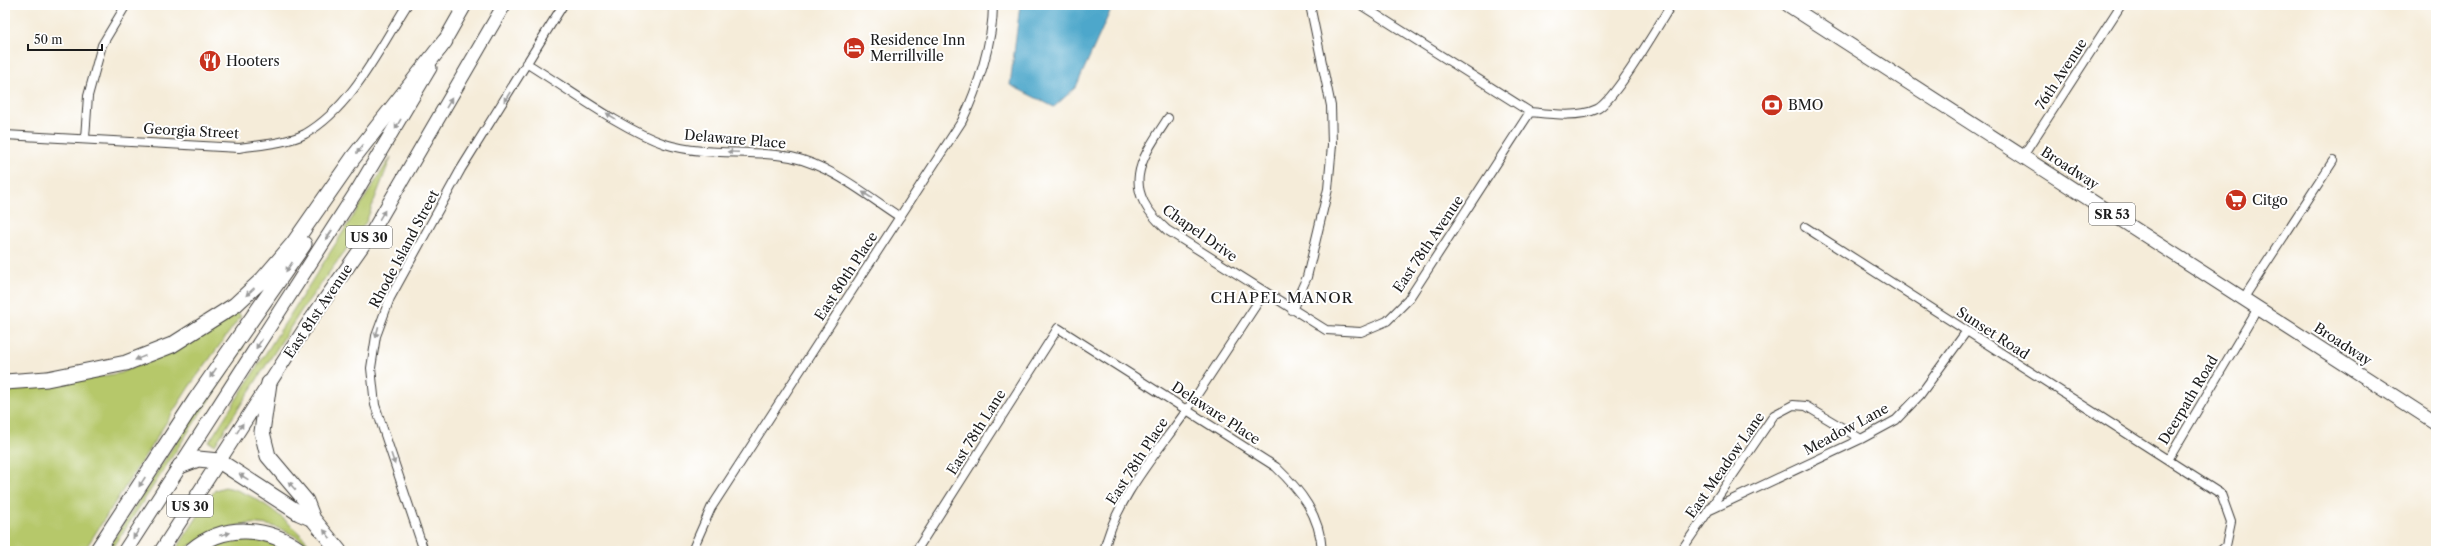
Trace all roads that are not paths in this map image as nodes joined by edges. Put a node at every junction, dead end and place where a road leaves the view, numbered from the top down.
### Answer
1 (126, 5) edge
2 (408, 5) edge
3 (465, 5) edge
4 (504, 5) edge
5 (563, 5) edge
6 (993, 5) edge
7 (1310, 5) edge
8 (1361, 5) edge
9 (1671, 5) edge
10 (1788, 5) edge
11 (2121, 5) edge
12 (445, 41) junction
13 (526, 63) junction
14 (1530, 112) junction
15 (1168, 118) dead end
16 (5, 135) edge
17 (85, 138) junction
18 (2023, 156) junction
19 (2333, 161) dead end
20 (336, 185) junction
21 (900, 216) junction
22 (1805, 227) dead end
23 (1264, 293) junction
24 (2243, 298) junction
25 (2258, 308) junction
26 (1292, 310) junction
27 (1058, 328) joint
28 (1966, 332) junction
29 (5, 382) edge
30 (270, 383) junction
31 (1187, 409) junction
32 (2436, 423) edge
33 (1861, 439) junction
34 (2168, 460) junction
35 (219, 461) junction
36 (180, 466) junction
37 (1708, 511) junction
38 (313, 518) junction
39 (97, 551) edge
40 (125, 551) edge
41 (161, 551) edge
42 (190, 551) edge
43 (302, 551) edge
44 (339, 551) edge
45 (424, 551) edge
46 (692, 551) edge
47 (916, 551) edge
48 (1104, 551) edge
49 (1322, 551) edge
50 (1682, 551) edge
51 (2220, 551) edge

1 - 17 street
2 - 17 street, Georgia Street
3 - 12 main road, US 30
30 -> 4 main road, East 81st Avenue / US 30
5 - 13 street, Rhode Island Street
6 - 21 street, East 80th Place
7 - 26 street
8 - 14 street
9 - 14 street
10 - 18 main road, Broadway / SR 53
11 - 18 street, 76th Avenue
12 -> 20 highway
12 -> 36 main road, US 30
21 -> 13 street, Delaware Place
13 -> 45 street, Rhode Island Street
14 - 26 street, East 78th Avenue
15 - 23 street, Chapel Drive
16 - 17 street, Georgia Street
18 - 24 main road, Broadway / SR 53
19 - 24 street
20 -> 29 highway
20 -> 39 highway
21 - 46 street, East 80th Place
22 - 28 street, Sunset Road
23 - 26 street, East 78th Avenue
23 - 31 street
24 - 25 main road, Broadway / SR 53
25 - 32 main road, Broadway / SR 53
25 - 34 street, Deerpath Road
27 - 31 street, Delaware Place
27 - 47 street, East 78th Lane
28 - 33 street, Meadow Lane
28 - 34 street, Sunset Road
35 -> 30 main road, East 81st Avenue / US 30
38 -> 30 highway
31 - 48 street, East 78th Place
31 - 49 street, Delaware Place
33 - 37 street, Meadow Lane
33 - 37 street, East Meadow Lane
34 - 51 street, Deerpath Road
35 - 36 highway
38 -> 35 highway
35 - 41 main road, East 81st Avenue / US 30
36 -> 40 highway, US 30
37 - 50 street, East Meadow Lane
44 -> 38 highway
42 -> 43 highway

